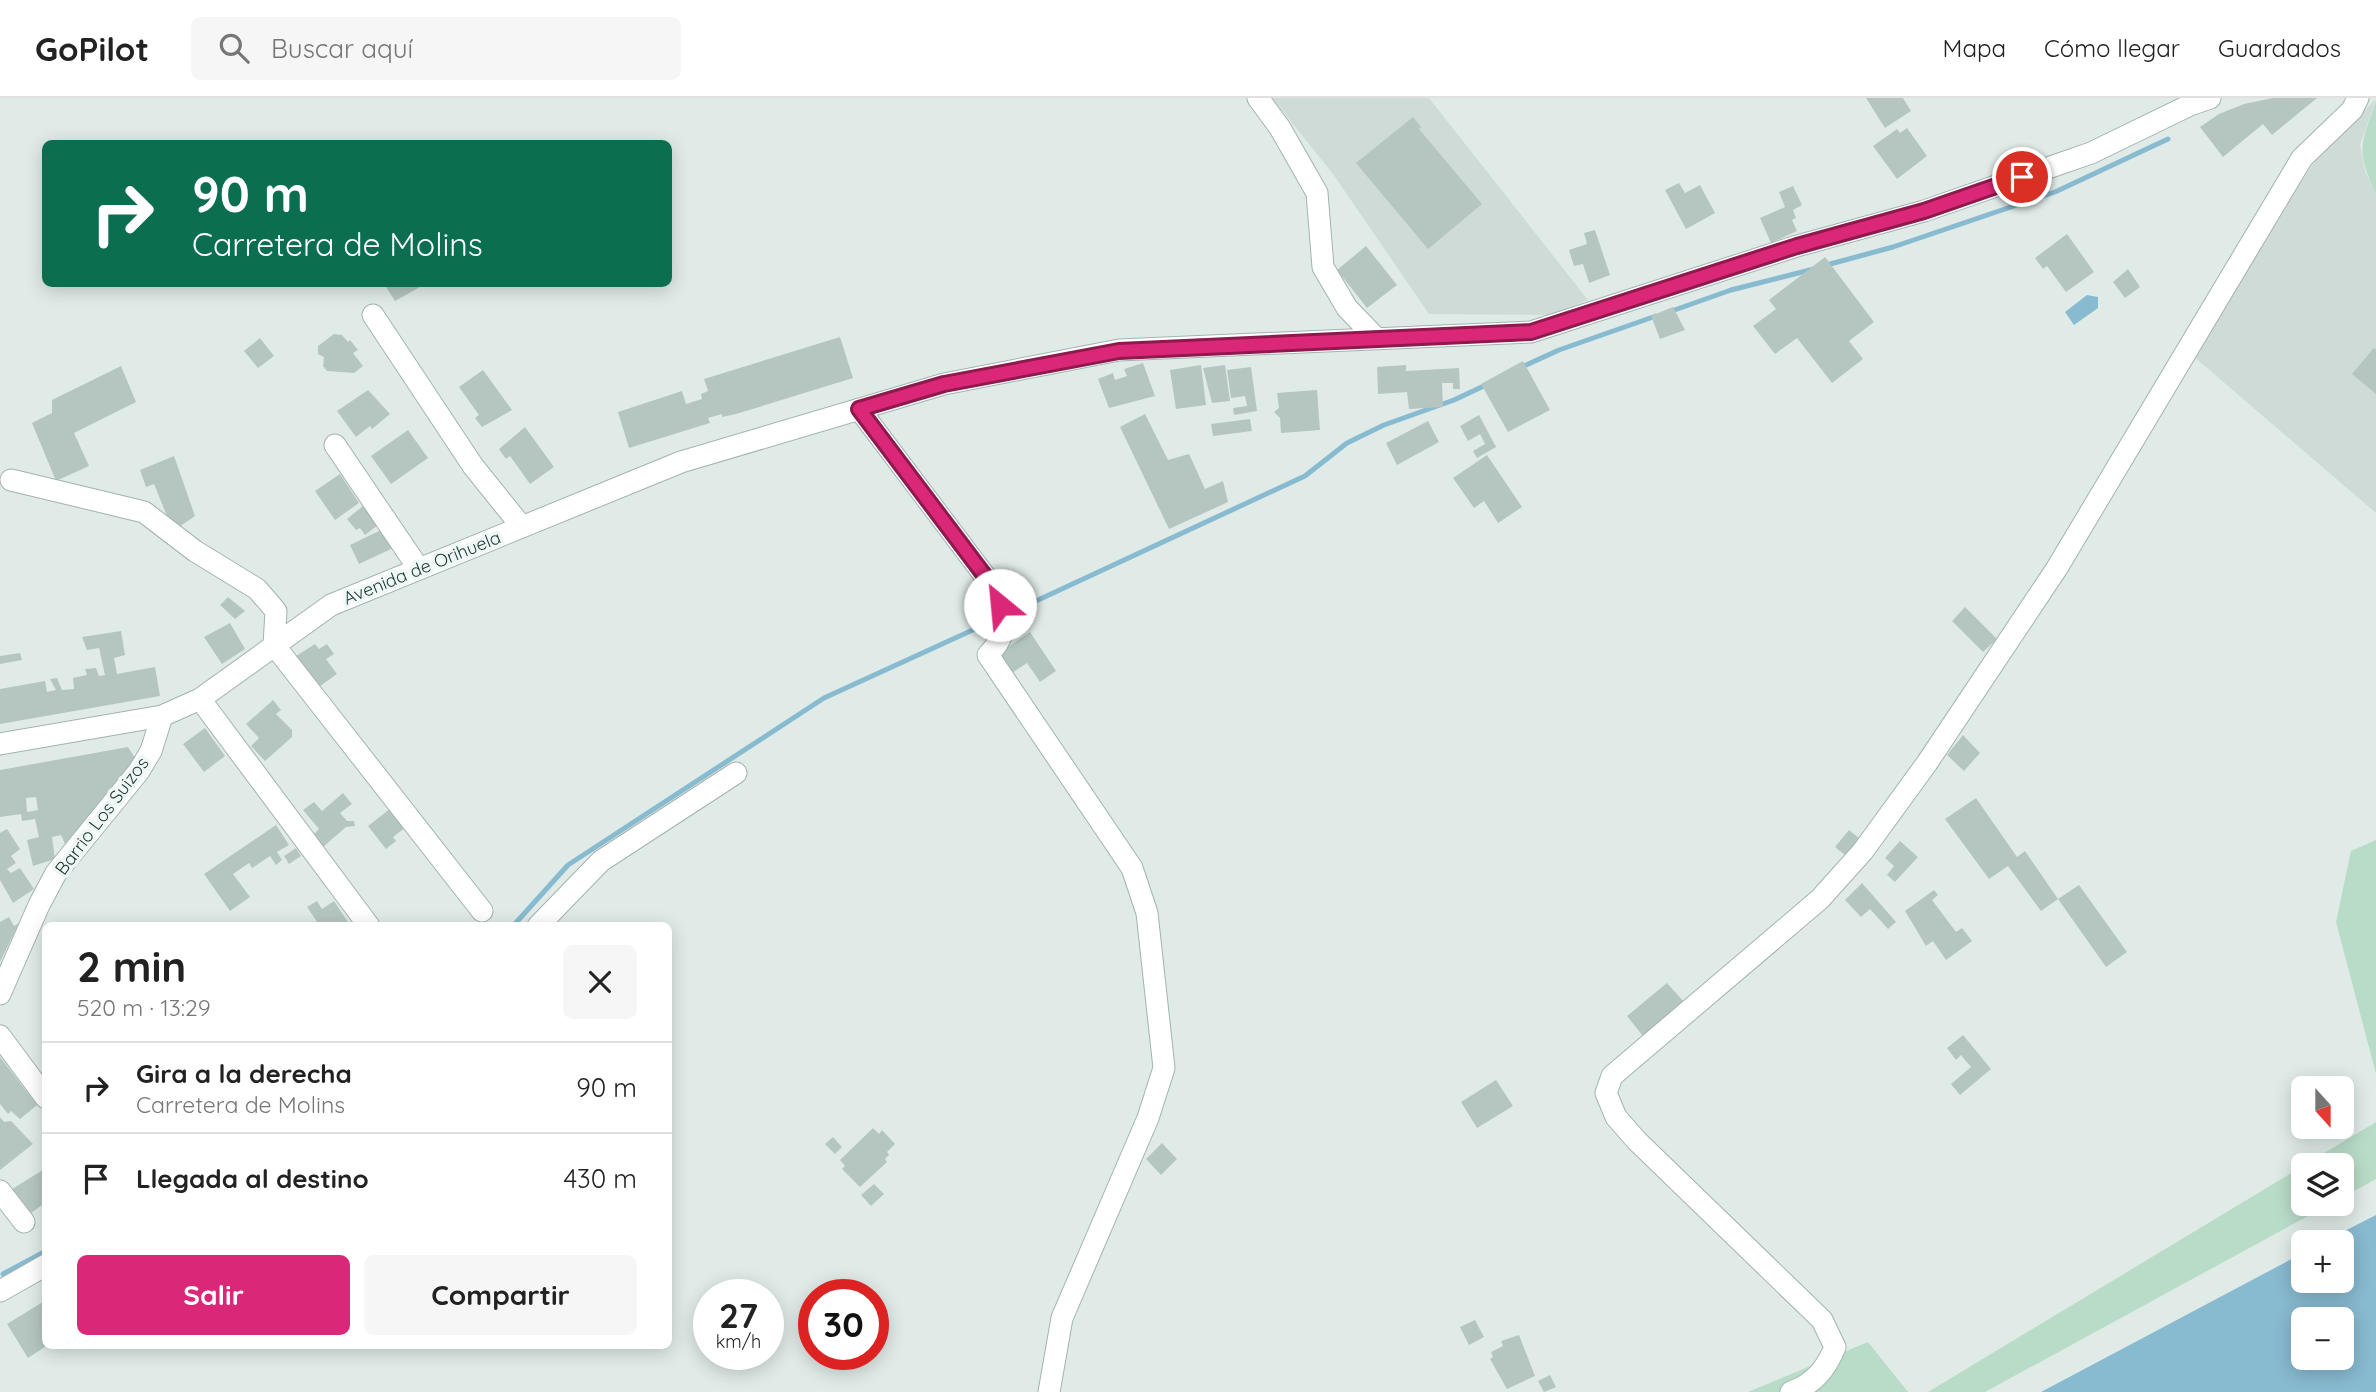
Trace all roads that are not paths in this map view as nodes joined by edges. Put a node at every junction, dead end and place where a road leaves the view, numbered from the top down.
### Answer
1 (1258, 98) edge
2 (2210, 98) edge
3 (2358, 98) edge
4 (373, 315) dead end
5 (1376, 338) junction
6 (859, 409) junction
7 (335, 445) dead end
8 (11, 480) dead end
9 (522, 527) junction
10 (419, 569) junction
11 (275, 645) junction
12 (200, 699) junction
13 (162, 716) junction
14 (0, 744) edge
15 (736, 773) dead end
16 (482, 911) dead end
17 (366, 922) edge
18 (542, 922) edge
19 (1, 990) edge
20 (0, 1036) edge
21 (42, 1093) edge
22 (0, 1191) edge
23 (24, 1222) dead end
24 (42, 1267) edge
25 (0, 1291) edge
26 (1049, 1392) edge
27 (1791, 1392) edge

1 - 5 street
2 - 5 street, Avenida de Orihuela
3 - 27 street
4 - 9 street
5 - 6 street, Avenida de Orihuela
6 - 9 street, Avenida de Orihuela
6 - 26 street
7 - 10 street
8 - 11 street
9 - 10 street, Avenida de Orihuela
10 - 11 street, Avenida de Orihuela
11 - 12 street, Avenida de Orihuela
11 - 16 street
12 - 13 street, Avenida de Orihuela
12 - 17 street
13 - 14 street, Avenida de Orihuela
13 - 19 street, Barrio Los Suizos
15 - 18 street
20 - 21 street
22 - 23 street
24 - 25 street

